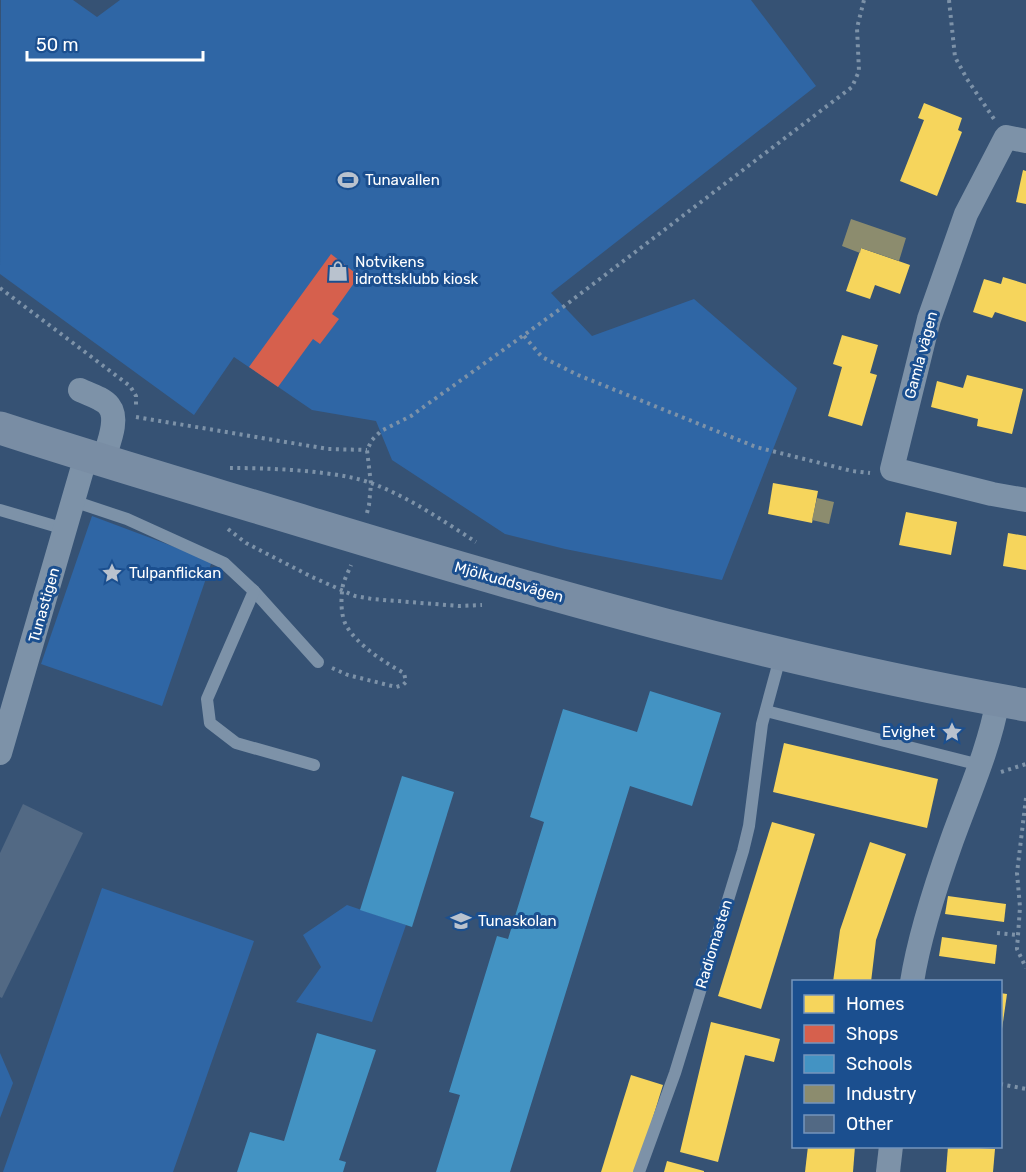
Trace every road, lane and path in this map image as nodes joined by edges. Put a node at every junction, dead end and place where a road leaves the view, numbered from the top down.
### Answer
1 (864, 0) edge
2 (949, 0) edge
3 (1016, 139) edge
4 (0, 288) edge
5 (524, 336) junction
6 (80, 390) dead end
7 (0, 428) edge
8 (367, 450) junction
9 (94, 459) junction
10 (226, 468) dead end
11 (892, 469) junction
12 (371, 484) junction
13 (1026, 500) edge
14 (73, 501) junction
15 (0, 510) edge
16 (364, 519) dead end
17 (226, 528) dead end
18 (66, 529) junction
19 (484, 550) dead end
20 (352, 560) dead end
21 (342, 590) junction
22 (254, 591) junction
23 (483, 605) dead end
24 (782, 654) junction
25 (318, 662) joint
26 (1012, 702) edge
27 (766, 711) junction
28 (0, 753) edge
29 (314, 765) dead end
30 (980, 765) junction
31 (1026, 798) edge
32 (997, 933) dead end
33 (1017, 935) junction
34 (1026, 968) edge
35 (912, 980) edge
36 (1002, 1084) edge
37 (1026, 1089) edge
38 (891, 1148) edge
39 (639, 1172) edge
40 (888, 1172) edge

1 - 5 path
2 - 3 path
3 - 11 street, Gamla vägen
4 - 8 path
5 - 8 path
5 - 11 path
6 - 9 street, Tunastigen
7 - 9 street, Mjölkuddsvägen
8 - 12 path
9 - 14 street, Tunastigen
9 - 24 street, Mjölkuddsvägen
10 - 12 path
11 - 13 street
12 - 16 path
12 - 19 path
14 - 18 street, Tunastigen
14 - 22 lane
15 - 18 lane
17 - 21 path
18 - 28 street, Tunastigen
20 - 21 path
21 - 23 path
21 - 25 path
22 - 25 lane
22 - 29 lane
24 - 26 street, Mjölkuddsvägen
24 - 27 lane, Radiomasten
26 - 30 street
27 - 30 lane
27 - 39 lane, Radiomasten
30 - 35 street
31 - 33 path
32 - 33 path
33 - 34 path
36 - 37 path
38 - 40 street

